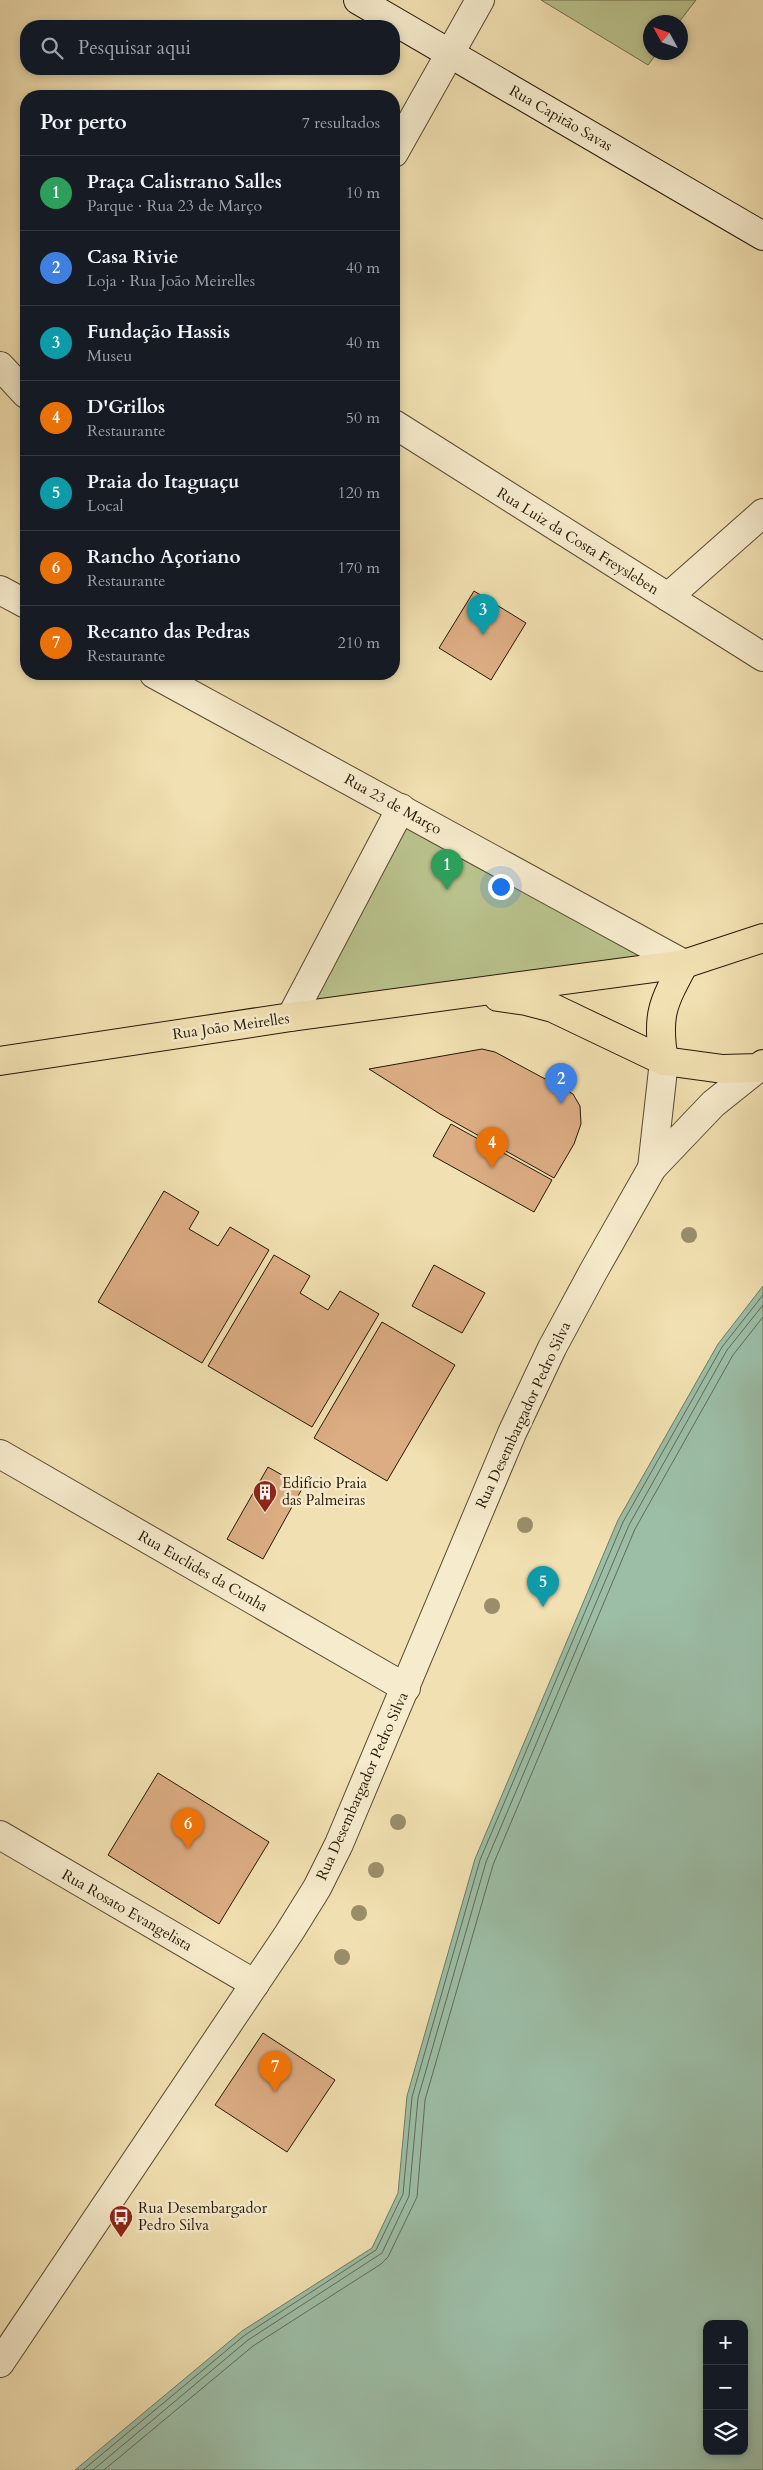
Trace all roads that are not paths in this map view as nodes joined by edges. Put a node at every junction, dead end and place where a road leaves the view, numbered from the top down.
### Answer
1 (358, 0) edge
2 (480, 0) edge
3 (392, 20) edge
4 (400, 25) edge
5 (450, 54) junction
6 (400, 142) edge
7 (763, 236) edge
8 (0, 366) edge
9 (20, 388) edge
10 (400, 428) edge
11 (763, 513) edge
12 (0, 590) edge
13 (668, 597) junction
14 (20, 601) edge
15 (763, 657) edge
16 (165, 680) edge
17 (401, 808) junction
18 (763, 938) edge
19 (684, 964) junction
20 (462, 993) junction
21 (291, 1017) junction
22 (0, 1061) edge
23 (664, 1061) junction
24 (761, 1066) edge
25 (652, 1168) junction
26 (0, 1454) edge
27 (406, 1688) junction
28 (0, 1835) edge
29 (255, 1984) junction
30 (0, 2363) edge

1 - 3 street, Rua Capitão Savas
2 - 5 street
4 - 5 street, Rua Capitão Savas
5 - 6 street
5 - 7 street, Rua Capitão Savas
8 - 9 street
10 - 13 street, Rua Luiz da Costa Freysleben
11 - 13 street
12 - 14 street
13 - 15 street, Rua Luiz da Costa Freysleben
16 - 17 street, Rua 23 de Março
17 - 19 street, Rua 23 de Março
17 - 21 street
18 - 19 main road
19 - 20 main road, Rua João Meirelles
19 - 23 main road
20 - 21 main road, Rua João Meirelles
20 - 23 main road, Rua João Meirelles
21 - 22 main road, Rua João Meirelles
23 - 24 main road, Rua Desembargador Pedro Silva
23 - 25 street, Rua Desembargador Pedro Silva
24 - 25 street, Rua Desembargador Pedro Silva
25 - 27 street, Rua Desembargador Pedro Silva
26 - 27 street, Rua Euclides da Cunha
27 - 29 street, Rua Desembargador Pedro Silva
28 - 29 street, Rua Rosato Evangelista
29 - 30 street, Rua Desembargador Pedro Silva

